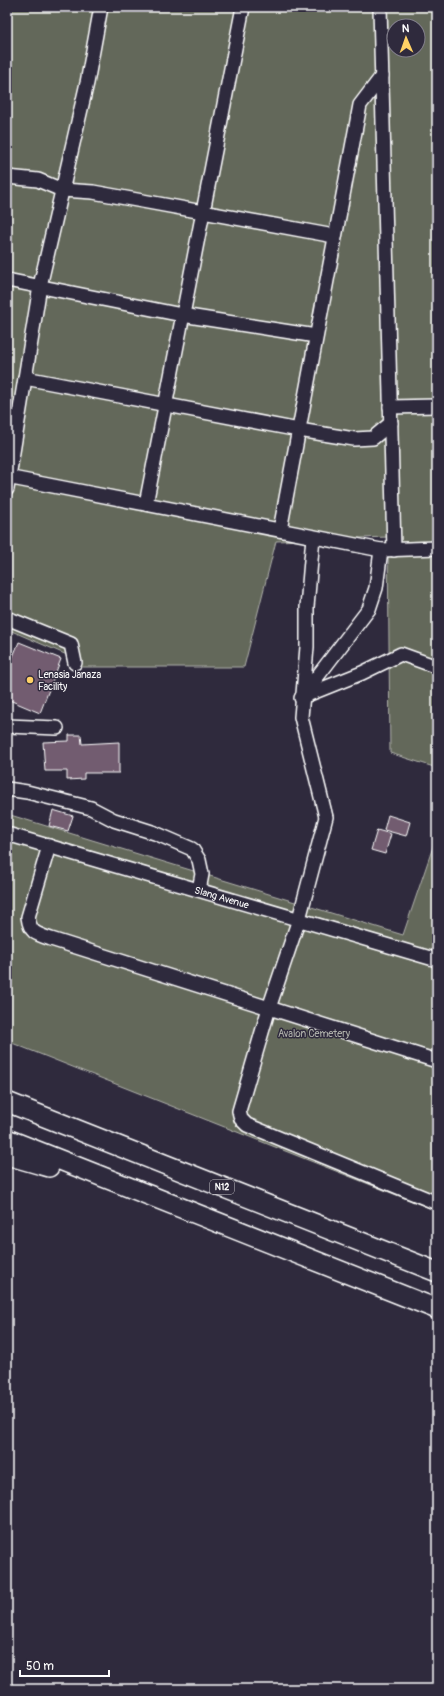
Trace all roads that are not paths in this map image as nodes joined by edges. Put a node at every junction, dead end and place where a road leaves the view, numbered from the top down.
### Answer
1 (101, 7) edge
2 (243, 7) edge
3 (380, 7) edge
4 (382, 76) junction
5 (7, 177) edge
6 (62, 190) junction
7 (202, 212) junction
8 (334, 236) junction
9 (7, 280) edge
10 (40, 286) junction
11 (182, 315) junction
12 (316, 336) junction
13 (25, 378) junction
14 (165, 404) junction
15 (437, 406) edge
16 (390, 407) junction
17 (391, 423) junction
18 (299, 430) junction
19 (8, 481) edge
20 (146, 504) junction
21 (280, 530) junction
22 (313, 537) junction
23 (437, 548) edge
24 (387, 550) junction
25 (7, 618) edge
26 (75, 663) dead end
27 (437, 667) edge
28 (301, 698) junction
29 (7, 726) edge
30 (57, 728) dead end
31 (7, 789) edge
32 (7, 834) edge
33 (49, 846) junction
34 (199, 890) junction
35 (298, 919) junction
36 (437, 960) edge
37 (269, 1008) junction
38 (437, 1061) edge
39 (7, 1102) edge
40 (7, 1139) edge
41 (7, 1155) edge
42 (156, 1198) junction
43 (437, 1203) edge
44 (437, 1272) edge
45 (437, 1309) edge

1 - 6 lane
2 - 7 lane
3 - 4 lane
4 - 8 lane
4 - 16 lane
5 - 6 lane
6 - 7 lane
6 - 10 lane
7 - 8 lane
7 - 11 lane
8 - 12 lane
9 - 10 lane
10 - 11 lane
10 - 13 lane
11 - 12 lane
11 - 14 lane
12 - 18 lane
13 - 14 lane
13 - 19 lane
14 - 18 lane
14 - 20 lane
15 - 16 lane
16 - 17 lane
17 - 18 lane
17 - 24 lane
18 - 21 lane
19 - 20 lane
20 - 21 lane
21 - 22 lane
22 - 24 lane
22 - 28 lane
23 - 24 lane
24 - 28 lane
25 - 26 lane
27 - 28 lane
28 - 35 lane
29 - 30 lane
31 - 34 lane
32 - 33 lane, Slang Avenue
33 - 34 lane, Slang Avenue
33 - 37 lane
34 - 35 lane, Slang Avenue
35 - 36 lane, Slang Avenue
35 - 37 lane
37 - 38 lane
37 - 43 lane
39 - 44 highway, N12
40 - 42 highway
41 - 42 highway
42 - 45 highway

